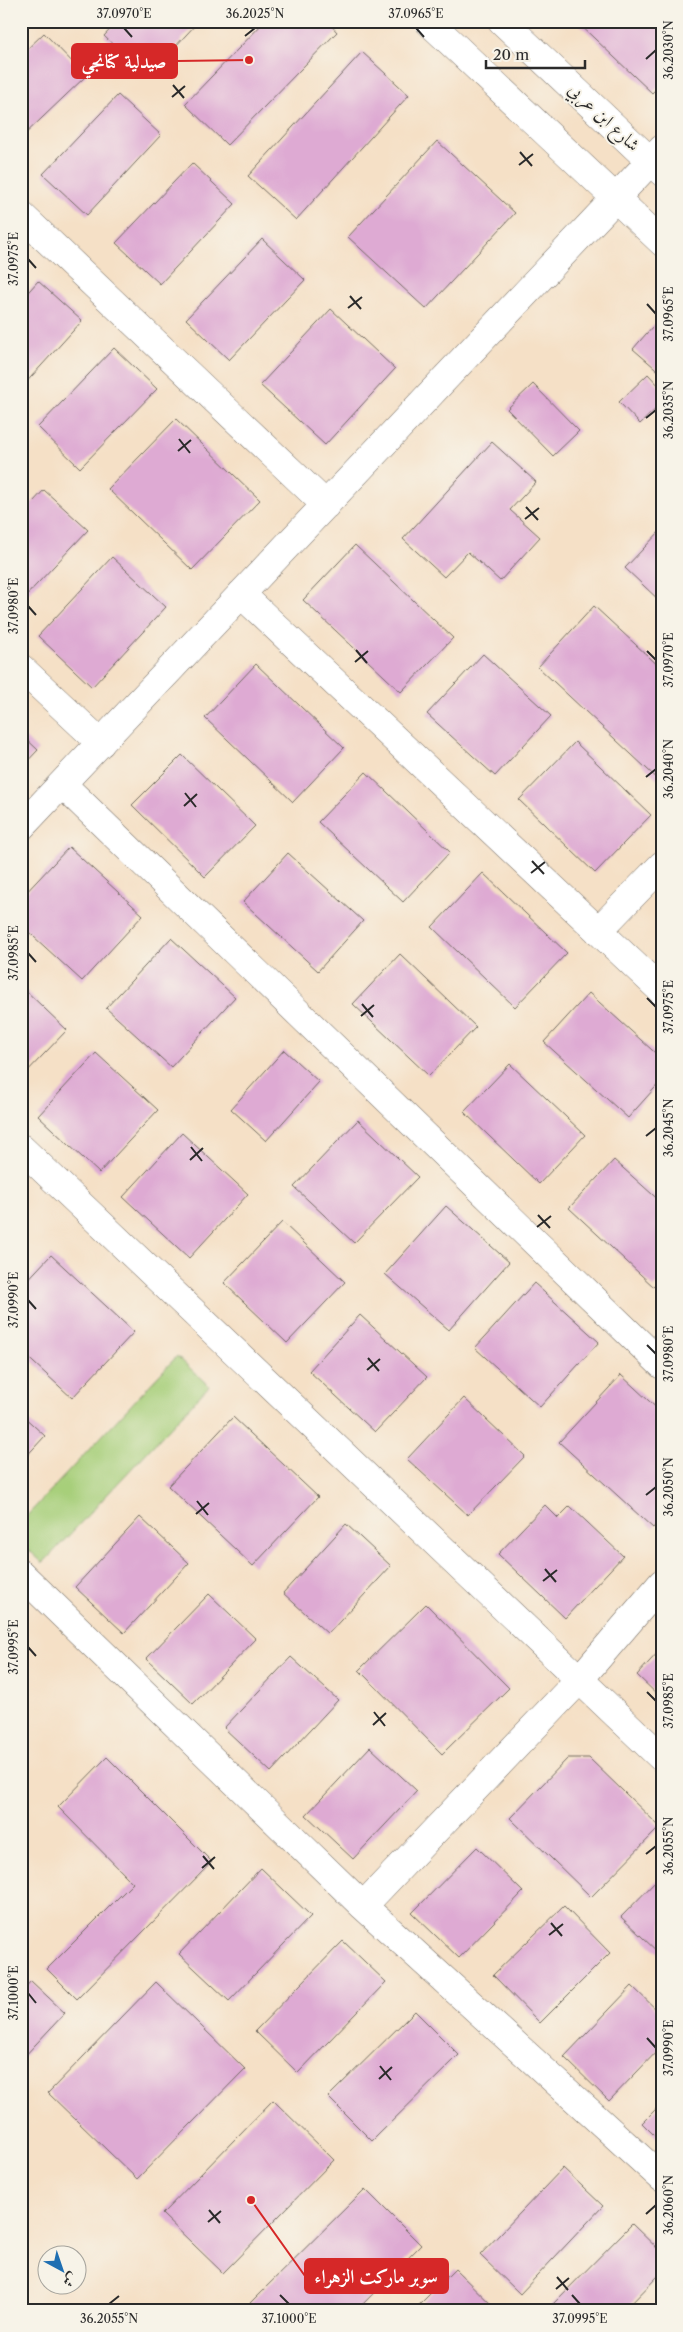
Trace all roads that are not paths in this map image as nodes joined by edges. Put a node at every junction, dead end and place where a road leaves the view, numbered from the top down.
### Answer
1 (428, 21) edge
2 (502, 21) edge
3 (658, 161) edge
4 (616, 198) junction
5 (21, 214) edge
6 (662, 242) edge
7 (326, 505) junction
8 (241, 594) junction
9 (21, 668) edge
10 (101, 743) junction
11 (62, 784) junction
12 (21, 827) edge
13 (662, 865) edge
14 (598, 931) junction
15 (662, 991) edge
16 (21, 1148) edge
17 (662, 1365) edge
18 (21, 1574) edge
19 (662, 1583) edge
20 (579, 1680) junction
21 (662, 1758) edge
22 (363, 1906) junction
23 (662, 2178) edge

1 - 4 street
2 - 3 street, شارع ابن عربي
3 - 4 street
4 - 6 street
4 - 7 street
5 - 7 street
7 - 8 street
8 - 10 street
8 - 14 street
9 - 10 street
10 - 11 street
11 - 12 street
11 - 17 street
13 - 14 street
14 - 15 street
16 - 20 street
18 - 22 street
19 - 20 street
20 - 21 street
20 - 22 street
22 - 23 street

